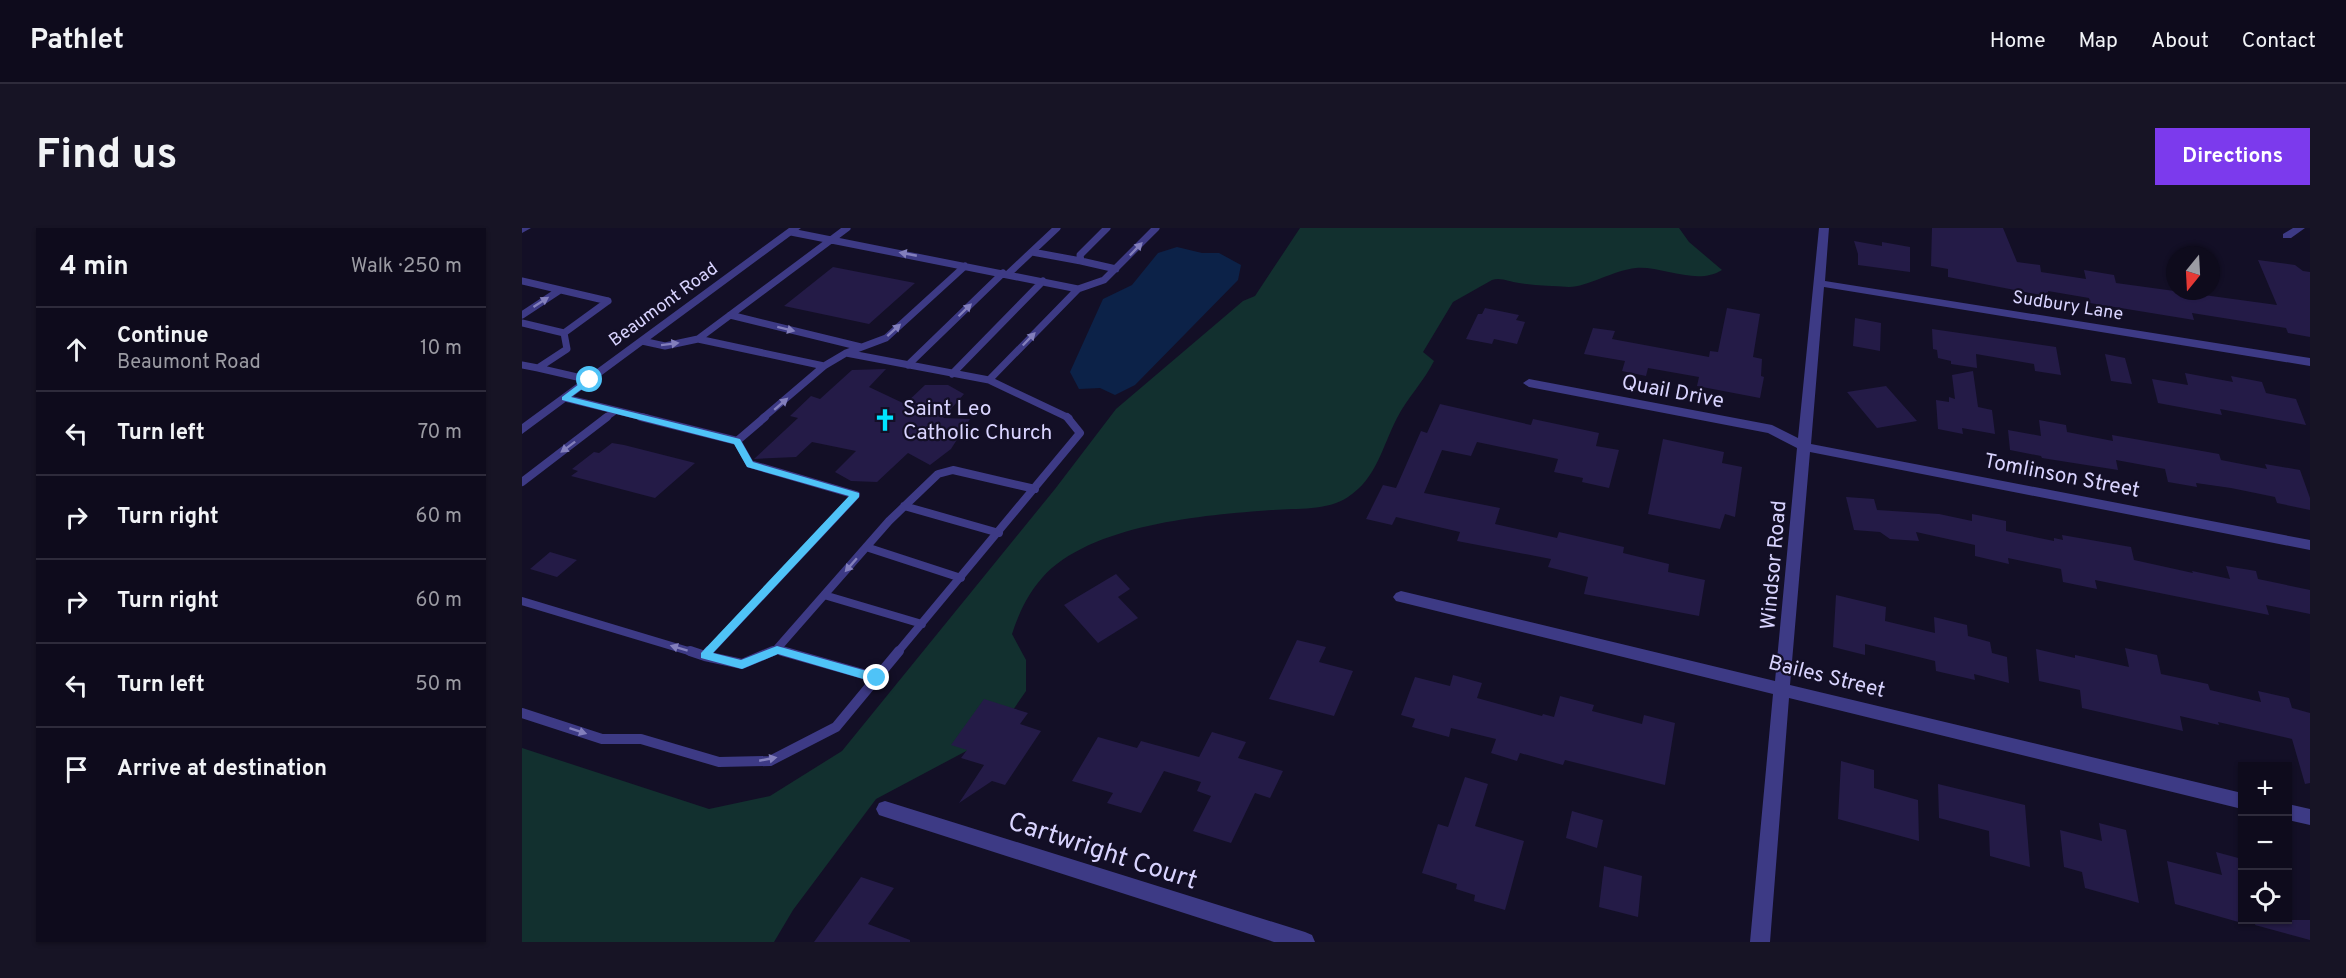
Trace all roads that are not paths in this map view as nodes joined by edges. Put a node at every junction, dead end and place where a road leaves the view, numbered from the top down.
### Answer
1 (526, 228) edge
2 (847, 228) edge
3 (1057, 228) edge
4 (1107, 228) edge
5 (1156, 228) edge
6 (1824, 228) edge
7 (2300, 228) edge
8 (522, 230) edge
9 (794, 230) edge
10 (2287, 236) dead end
11 (832, 240) junction
12 (1032, 252) junction
13 (1081, 261) junction
14 (965, 266) junction
15 (1116, 269) junction
16 (1005, 274) junction
17 (522, 281) edge
18 (1043, 281) junction
19 (1819, 283) junction
20 (1078, 289) junction
21 (560, 290) junction
22 (522, 315) edge
23 (730, 315) junction
24 (522, 322) edge
25 (564, 333) junction
26 (698, 339) junction
27 (642, 341) junction
28 (862, 347) junction
29 (846, 353) junction
30 (2310, 362) edge
31 (522, 365) edge
32 (908, 365) junction
33 (825, 366) junction
34 (538, 368) junction
35 (952, 374) junction
36 (590, 380) junction
37 (989, 380) junction
38 (1529, 383) dead end
39 (565, 398) junction
40 (615, 411) junction
41 (522, 430) edge
42 (737, 441) junction
43 (1805, 447) junction
44 (522, 482) edge
45 (1035, 489) junction
46 (904, 506) junction
47 (999, 533) junction
48 (2310, 545) edge
49 (866, 547) junction
50 (961, 578) junction
51 (824, 595) junction
52 (1401, 597) dead end
53 (522, 601) edge
54 (922, 624) junction
55 (776, 651) junction
56 (705, 656) junction
57 (877, 678) junction
58 (1784, 689) junction
59 (522, 713) edge
60 (2238, 800) edge
61 (885, 808) dead end
62 (2292, 813) edge
63 (2310, 817) edge
64 (1305, 942) edge
65 (1760, 942) edge

1 - 8 street
2 - 11 lane
3 - 12 lane
4 - 13 lane
15 -> 5 lane
6 - 19 street, Windsor Road
7 - 10 street
9 - 11 lane
9 - 27 street, Beaumont Road
14 -> 11 lane
11 - 23 lane
12 - 13 lane
12 - 16 lane
13 - 15 lane
14 - 16 lane
28 -> 14 lane
15 - 20 lane
16 - 18 lane
32 -> 16 lane
17 - 21 lane
18 - 20 lane
18 - 35 lane
19 - 30 street, Sudbury Lane
19 - 43 street, Windsor Road
37 -> 20 lane
22 -> 21 lane
21 - 25 lane
23 - 26 lane
23 -> 28 lane
24 - 25 lane
25 - 34 lane
27 -> 26 lane
26 - 33 lane
27 - 36 street, Beaumont Road
28 - 29 lane
29 - 32 lane
29 - 33 lane
31 - 34 lane
32 - 35 lane
42 -> 33 lane
34 - 36 lane
35 - 37 lane
36 - 39 street, Beaumont Road
37 - 45 lane
38 - 43 street, Quail Drive
39 - 40 lane
39 - 41 street, Beaumont Road
40 - 42 lane
40 -> 44 lane
42 - 56 lane
43 - 48 street, Tomlinson Street
43 - 58 street, Windsor Road
45 - 46 lane
45 - 47 lane
46 - 47 lane
46 - 49 lane
47 - 50 lane
49 - 50 lane
49 -> 51 lane
50 - 54 lane
51 - 54 lane
51 - 55 lane
52 - 58 street, Bailes Street
56 -> 53 lane
54 - 57 lane
55 - 56 lane
55 - 57 lane
59 -> 57 lane
58 - 60 street, Bailes Street
58 - 65 street, Windsor Road
61 - 64 street, Cartwright Court
62 - 63 street

